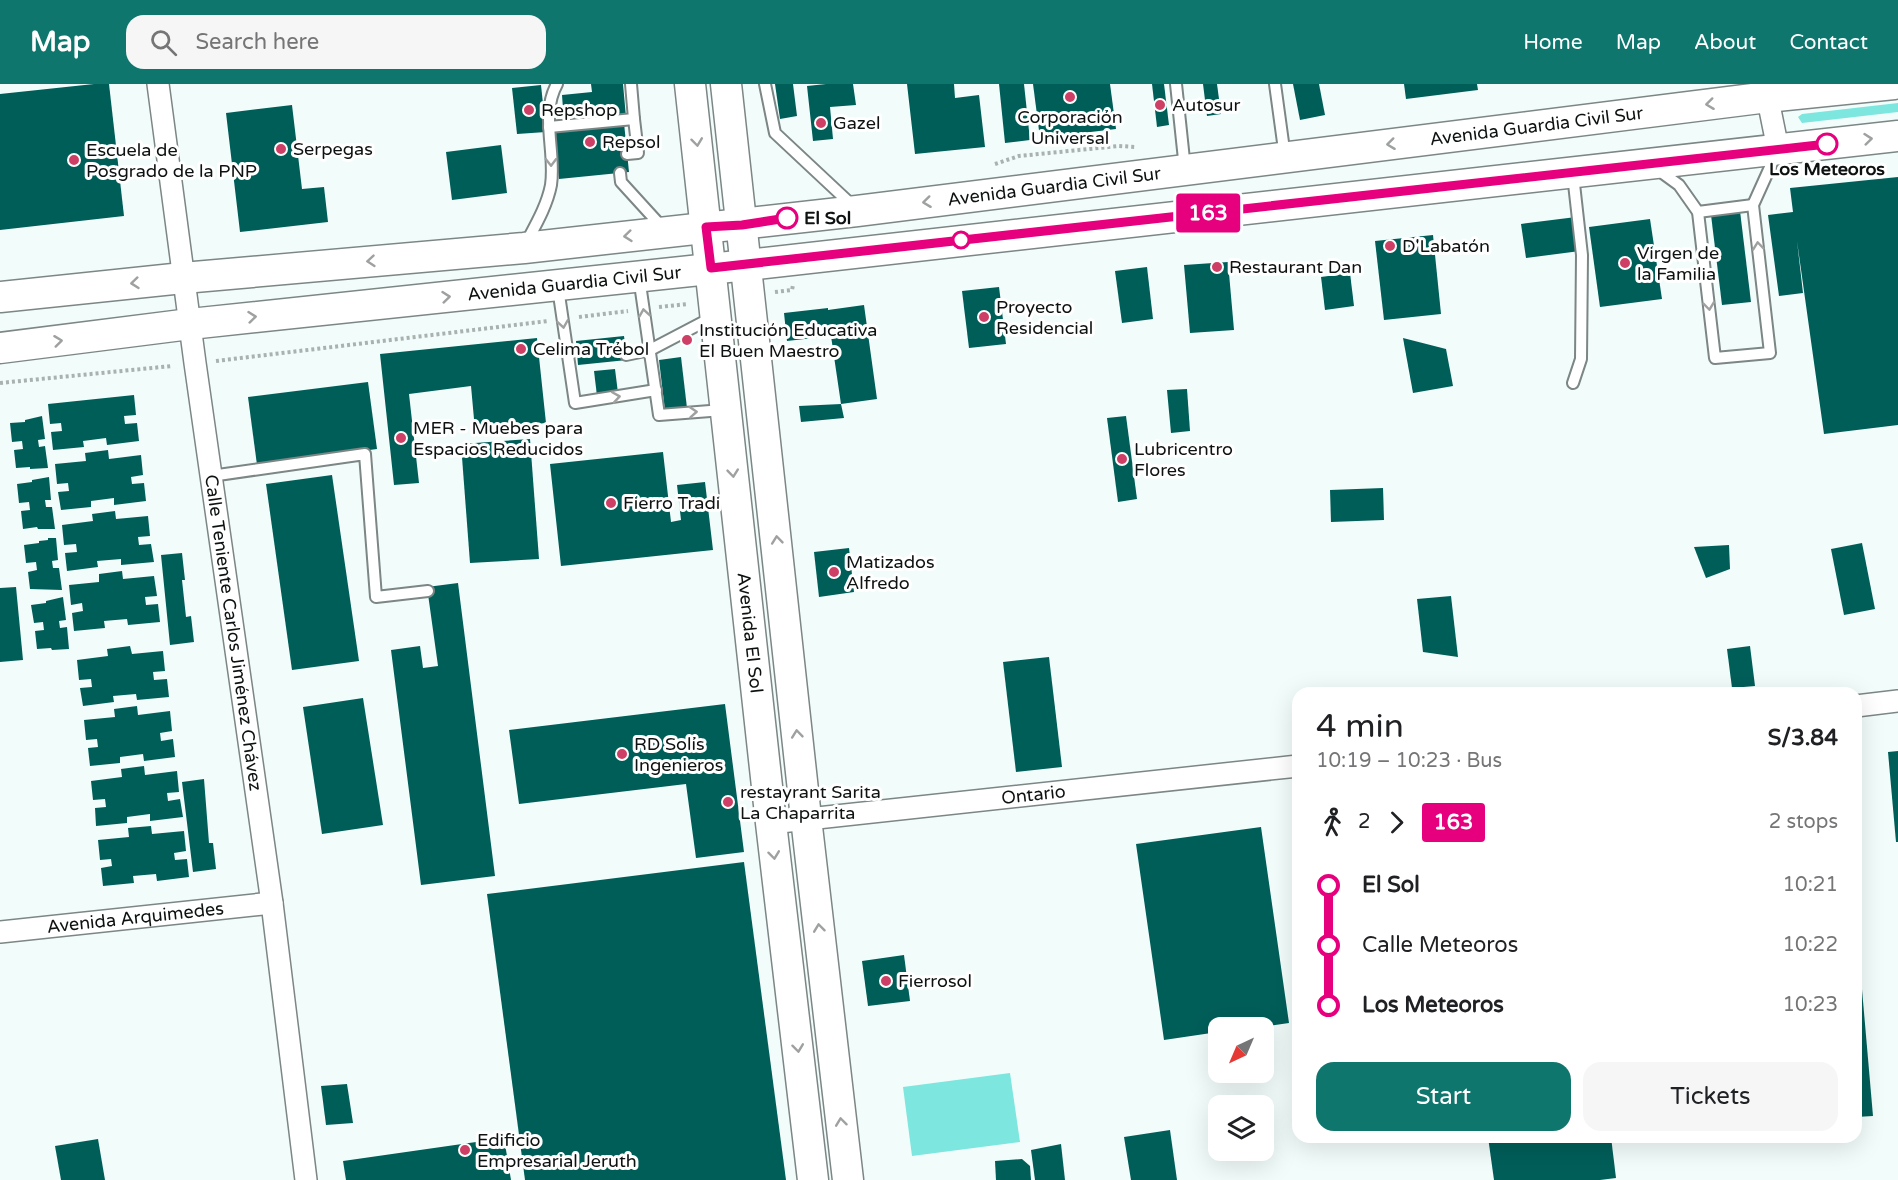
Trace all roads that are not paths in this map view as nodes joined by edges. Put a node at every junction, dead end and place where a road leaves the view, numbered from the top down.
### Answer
1 (158, 84) edge
2 (557, 84) edge
3 (632, 84) edge
4 (690, 84) edge
5 (726, 84) edge
6 (765, 84) edge
7 (1176, 84) edge
8 (1275, 84) edge
9 (1894, 84) edge
10 (1766, 91) edge
11 (634, 119) junction
12 (549, 127) junction
13 (1898, 136) edge
14 (1778, 149) junction
15 (627, 154) dead end
16 (1286, 157) junction
17 (1650, 164) junction
18 (1185, 170) junction
19 (1573, 172) junction
20 (620, 173) dead end
21 (1753, 204) junction
22 (857, 211) junction
23 (1698, 212) junction
24 (742, 225) junction
25 (706, 227) junction
26 (666, 232) junction
27 (524, 248) junction
28 (747, 265) junction
29 (711, 268) junction
30 (639, 276) junction
31 (183, 278) junction
32 (557, 285) junction
33 (0, 297) edge
34 (716, 316) junction
35 (190, 324) junction
36 (0, 348) edge
37 (650, 350) junction
38 (626, 355) dead end
39 (1573, 383) dead end
40 (656, 390) junction
41 (728, 423) junction
42 (765, 435) junction
43 (211, 476) junction
44 (428, 591) dead end
45 (1898, 701) edge
46 (1862, 705) edge
47 (1292, 766) edge
48 (806, 818) junction
49 (771, 823) junction
50 (272, 903) junction
51 (0, 932) edge
52 (306, 1180) edge
53 (813, 1180) edge
54 (848, 1180) edge

1 - 31 street, Calle Teniente Carlos Jiménez Chávez
2 - 12 lane
3 - 11 lane
4 -> 25 main road, Avenida El Sol
5 - 24 main road, Avenida El Sol
6 - 22 lane
7 - 18 lane
8 - 16 lane
9 - 10 main road, Avenida Guardia Civil Sur
10 - 14 street
10 -> 16 main road, Avenida Guardia Civil Sur
11 - 12 lane
11 - 15 lane
12 -> 27 lane
14 -> 13 main road, Avenida Guardia Civil Sur
14 - 17 main road, Avenida Guardia Civil Sur
14 - 21 lane
16 - 18 main road, Avenida Guardia Civil Sur
17 - 19 main road, Avenida Guardia Civil Sur
17 - 23 lane
18 -> 22 main road, Avenida Guardia Civil Sur
19 - 28 main road, Avenida Guardia Civil Sur
19 - 39 lane
20 - 26 lane
21 - 23 lane
23 -> 21 lane
22 - 24 main road, Avenida Guardia Civil Sur
24 - 25 main road, Avenida Guardia Civil Sur
24 - 28 main road, Avenida El Sol
25 - 26 main road, Avenida Guardia Civil Sur
25 - 29 main road, Avenida El Sol
26 -> 27 main road, Avenida Guardia Civil Sur
27 -> 31 main road, Avenida Guardia Civil Sur
28 - 29 main road, Avenida Guardia Civil Sur
28 - 42 main road, Avenida El Sol
29 - 30 main road, Avenida Guardia Civil Sur
29 - 34 main road, Avenida El Sol
30 - 32 main road, Avenida Guardia Civil Sur
37 -> 30 lane
31 -> 33 main road, Avenida Guardia Civil Sur
31 - 35 street, Calle Teniente Carlos Jiménez Chávez
35 -> 32 main road, Avenida Guardia Civil Sur
32 -> 40 lane
34 - 37 lane
34 - 41 main road, Avenida El Sol
36 -> 35 main road, Avenida Guardia Civil Sur
35 - 43 street, Calle Teniente Carlos Jiménez Chávez
37 - 38 lane
37 - 40 lane
40 -> 41 lane
41 - 42 main road
41 -> 49 main road, Avenida El Sol
48 -> 42 main road, Avenida El Sol
43 - 44 lane
43 - 50 street, Calle Teniente Carlos Jiménez Chávez
45 - 46 street
47 - 48 street, Ontario
48 - 49 street, Ontario
54 -> 48 main road, Avenida El Sol
49 -> 53 main road, Avenida El Sol
50 - 51 street, Avenida Arquimedes
50 - 52 street, Calle Teniente Carlos Jiménez Chávez

